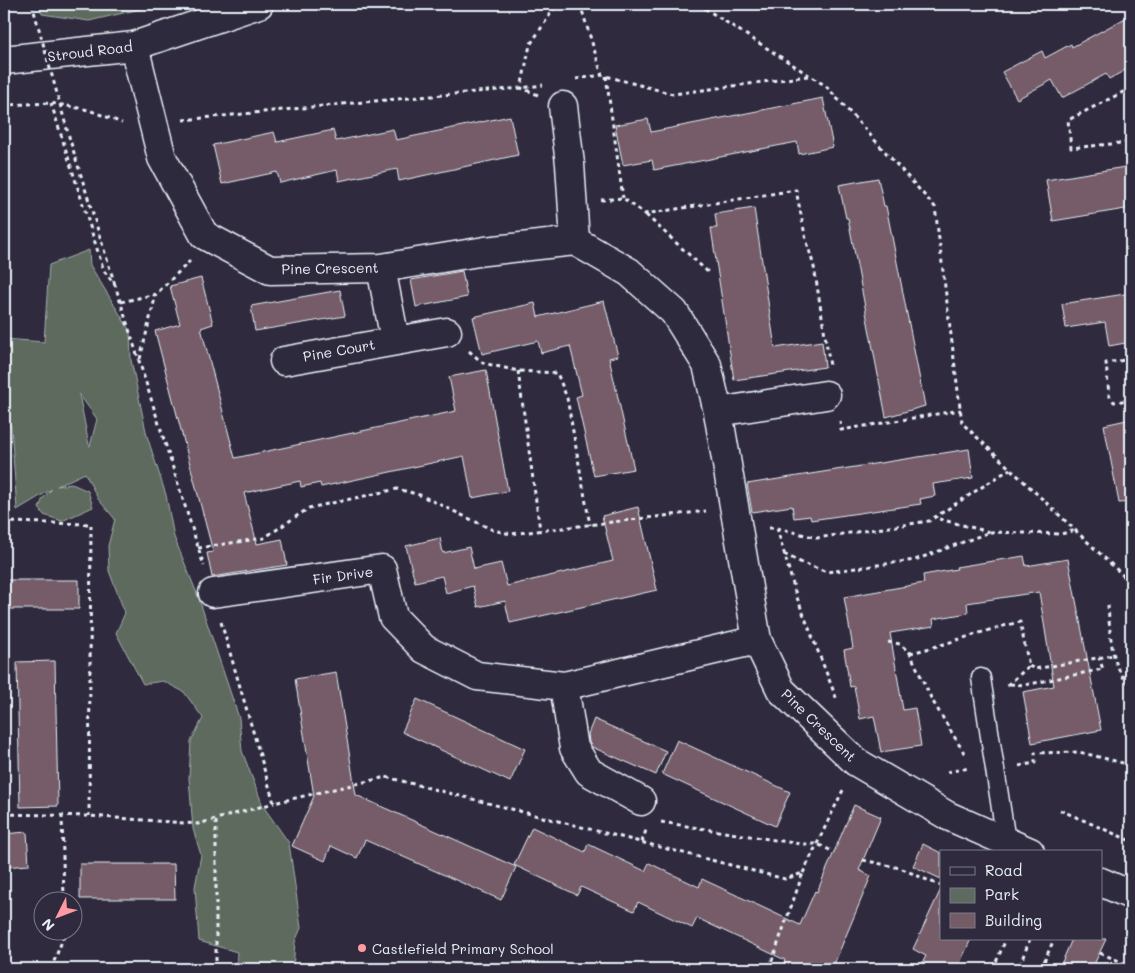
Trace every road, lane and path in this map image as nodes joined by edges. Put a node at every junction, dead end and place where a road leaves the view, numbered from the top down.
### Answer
1 (32, 4) edge
2 (259, 4) edge
3 (557, 4) edge
4 (580, 4) edge
5 (698, 4) edge
6 (134, 46) junction
7 (4, 60) edge
8 (604, 76) junction
9 (809, 76) junction
10 (575, 80) dead end
11 (521, 88) junction
12 (1131, 88) edge
13 (555, 95) joint
14 (51, 103) junction
15 (4, 105) edge
16 (156, 130) junction
17 (1131, 142) edge
18 (623, 198) junction
19 (573, 204) junction
20 (645, 214) junction
21 (211, 239) junction
22 (575, 241) junction
23 (380, 268) junction
24 (710, 274) dead end
25 (115, 285) junction
26 (156, 294) junction
27 (121, 302) junction
28 (447, 332) joint
29 (395, 340) junction
30 (1131, 359) edge
31 (284, 360) dead end
32 (140, 361) junction
33 (518, 371) junction
34 (829, 384) joint
35 (1131, 400) edge
36 (961, 410) junction
37 (718, 412) junction
38 (840, 420) dead end
39 (1010, 468) junction
40 (736, 518) junction
41 (934, 518) junction
42 (4, 522) edge
43 (590, 525) junction
44 (777, 528) junction
45 (540, 530) junction
46 (1076, 530) junction
47 (990, 532) junction
48 (198, 548) junction
49 (784, 554) junction
50 (1131, 583) edge
51 (213, 593) junction
52 (1108, 605) dead end
53 (757, 640) junction
54 (888, 642) dead end
55 (910, 652) junction
56 (1114, 655) junction
57 (1099, 658) junction
58 (1029, 666) junction
59 (982, 684) joint
60 (1009, 684) junction
61 (1131, 685) edge
62 (564, 686) junction
63 (838, 702) dead end
64 (968, 758) dead end
65 (856, 762) junction
66 (1131, 765) edge
67 (995, 770) junction
68 (641, 801) dead end
69 (274, 803) junction
70 (1060, 810) dead end
71 (4, 814) edge
72 (62, 816) junction
73 (89, 816) junction
74 (216, 819) junction
75 (659, 822) dead end
76 (647, 828) dead end
77 (1006, 841) junction
78 (1131, 841) edge
79 (642, 842) junction
80 (817, 844) junction
81 (1026, 850) edge
82 (834, 852) dead end
83 (863, 860) dead end
84 (803, 873) junction
85 (1102, 882) edge
86 (940, 886) edge
87 (64, 890) edge
88 (1131, 895) edge
89 (63, 940) edge
90 (1006, 940) edge
91 (1030, 940) edge
92 (1054, 940) edge
93 (1100, 953) dead end
94 (1131, 966) edge
95 (52, 969) edge
96 (216, 969) edge
97 (769, 969) edge
98 (993, 969) edge
99 (1040, 969) edge

1 - 25 path, bridge
2 - 6 street, Stroud Road
3 - 11 path
4 - 8 path
5 - 9 path
6 - 7 street, Stroud Road
6 - 16 street, Pine Crescent
8 - 9 path
8 - 10 path
8 - 18 path
9 - 36 path
11 - 13 path
11 - 16 path
12 - 17 path
13 - 19 street
14 - 15 path
14 - 16 path
14 - 25 path
16 - 21 street, Pine Crescent
18 - 19 path
18 - 20 path
19 - 22 street
20 - 24 path
20 - 34 path
21 - 23 street, Pine Crescent
21 - 26 path
22 - 23 street, Pine Crescent
22 - 37 street, Pine Crescent
23 - 29 street, Pine Court
25 - 27 path
26 - 27 path
26 - 32 path
27 - 32 path
28 - 29 street, Pine Court
28 - 33 path
29 - 31 street, Pine Court
30 - 35 path
32 - 48 path
33 - 43 path
33 - 45 path
34 - 37 street
36 - 38 path
36 - 39 path
37 - 40 street, Pine Crescent
39 - 41 path
39 - 46 path
40 - 43 path
40 - 44 path
40 - 53 street, Pine Crescent
41 - 44 path
41 - 47 path
42 - 73 path
43 - 45 path
44 - 49 path
45 - 48 path
46 - 47 path
46 - 50 path
47 - 49 path
48 - 51 path
49 - 63 path
51 - 62 street, Fir Drive
51 - 69 path
52 - 56 path
53 - 62 street, Fir Drive
53 - 65 street, Pine Crescent
54 - 55 path
55 - 58 path
55 - 64 path
56 - 57 path
56 - 61 path
57 - 58 path
57 - 60 path
58 - 60 path
59 - 60 path
59 - 67 lane
62 - 68 street
65 - 77 street, Pine Crescent
65 - 80 path
66 - 67 path
67 - 77 lane
69 - 74 path
69 - 79 path
70 - 78 path
71 - 72 path
72 - 73 path
72 - 87 path
73 - 74 path
74 - 96 path
75 - 80 path
76 - 79 path
77 - 81 street, Pine Crescent
79 - 84 path
80 - 82 path
80 - 84 path
83 - 86 path
84 - 97 path
85 - 88 street
89 - 95 path
90 - 98 path
91 - 99 path
92 - 99 path
93 - 94 path

